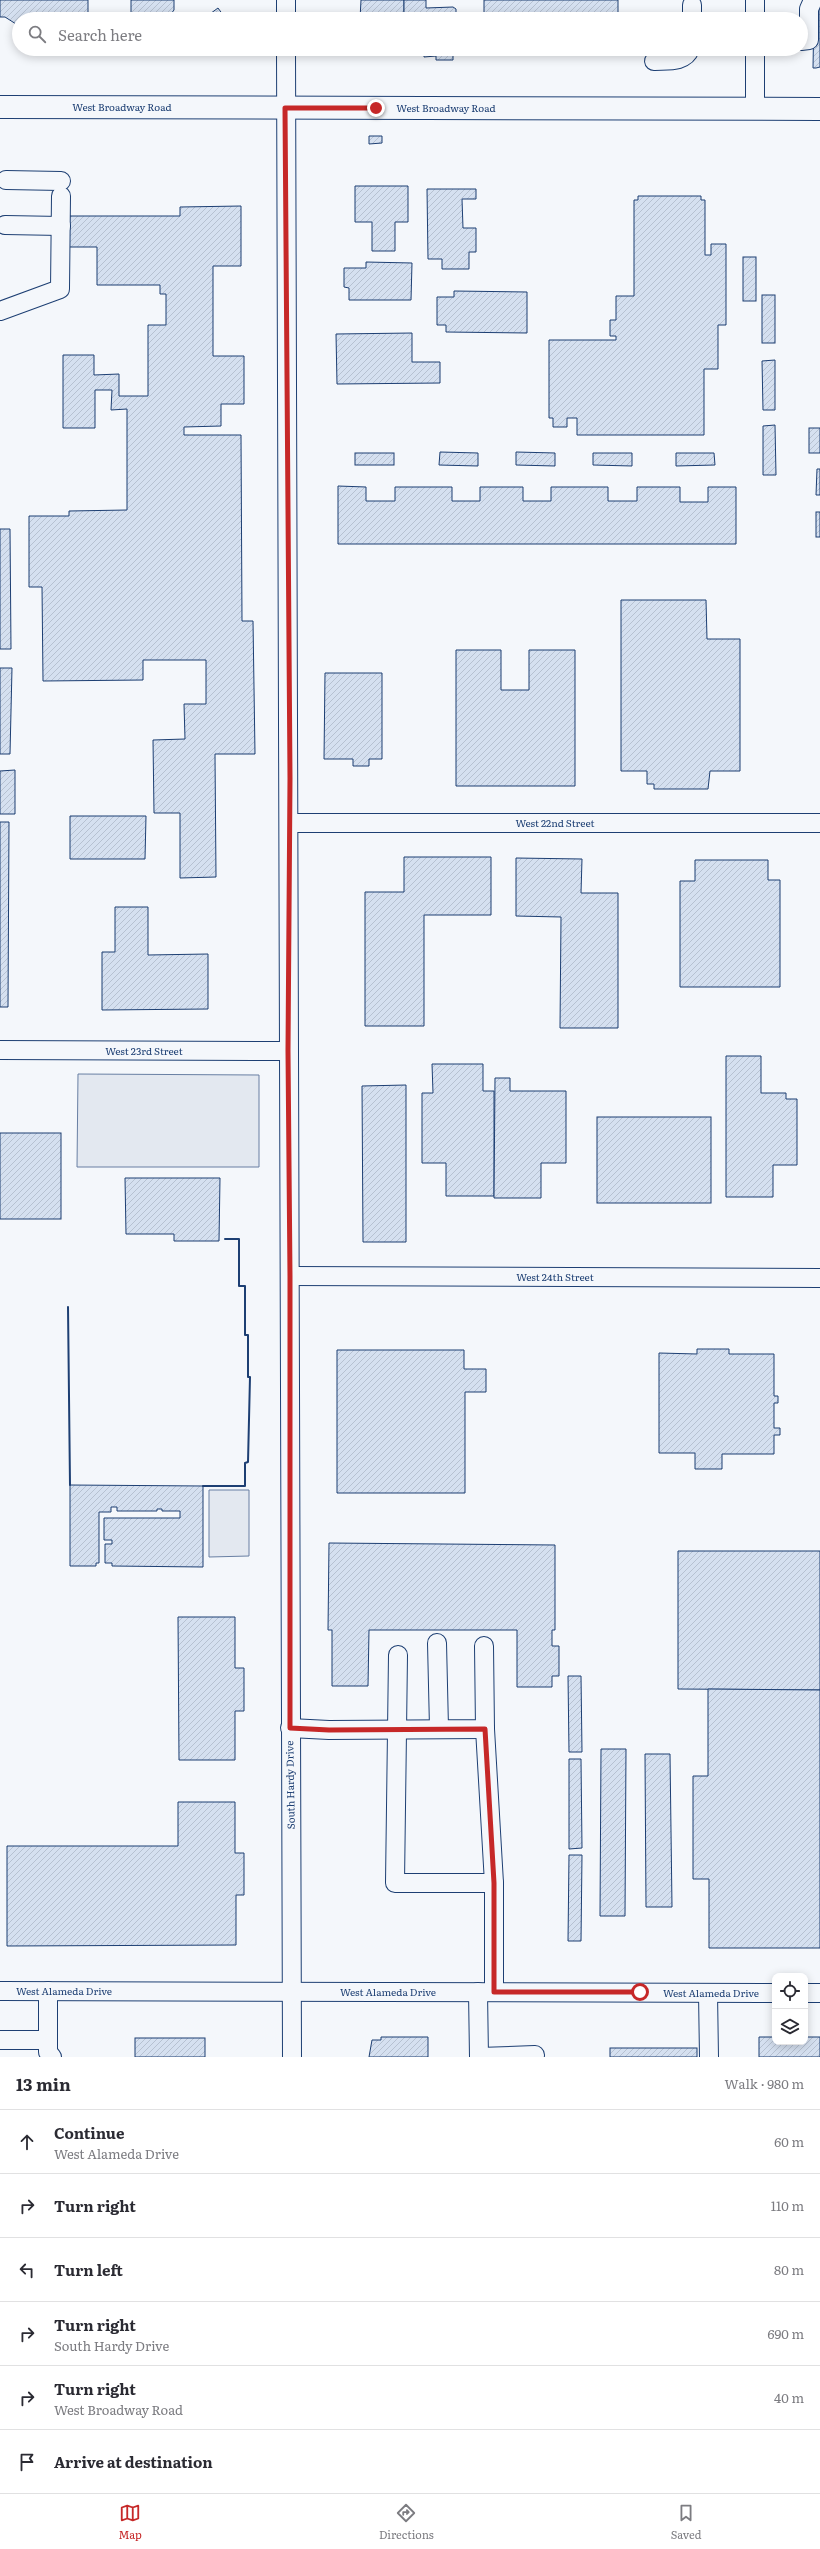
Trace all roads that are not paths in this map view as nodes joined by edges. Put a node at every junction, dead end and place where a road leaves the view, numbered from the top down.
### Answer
1 (286, 0) edge
2 (755, 0) edge
3 (813, 0) edge
4 (286, 12) edge
5 (755, 12) edge
6 (808, 40) edge
7 (286, 56) edge
8 (686, 56) edge
9 (755, 56) edge
10 (654, 61) dead end
11 (0, 107) edge
12 (285, 108) junction
13 (755, 109) junction
14 (820, 109) edge
15 (6, 180) dead end
16 (5, 225) dead end
17 (60, 226) junction
18 (0, 311) edge
19 (290, 823) junction
20 (820, 823) edge
21 (0, 1050) edge
22 (288, 1051) junction
23 (290, 1276) junction
24 (820, 1278) edge
25 (437, 1643) dead end
26 (484, 1646) dead end
27 (398, 1655) dead end
28 (290, 1728) junction
29 (397, 1728) junction
30 (439, 1728) junction
31 (485, 1729) junction
32 (494, 1883) junction
33 (0, 1991) edge
34 (48, 1991) junction
35 (292, 1991) junction
36 (486, 1992) junction
37 (708, 1993) junction
38 (772, 1993) edge
39 (808, 1993) edge
40 (820, 1993) edge
41 (0, 2040) edge
42 (50, 2048) edge
43 (535, 2055) dead end
44 (292, 2057) edge
45 (479, 2057) edge
46 (709, 2057) edge

1 - 4 street
2 - 5 street
3 - 6 street
7 - 12 street, South Hardy Drive
8 - 10 street
9 - 13 street
11 - 12 main road, West Broadway Road
12 - 13 main road, West Broadway Road
12 - 19 street, South Hardy Drive
13 - 14 main road, West Broadway Road
15 - 17 street
16 - 17 street
17 - 18 street
19 - 20 street, West 22nd Street
19 - 22 street, South Hardy Drive
21 - 22 street, West 23rd Street
22 - 23 street, South Hardy Drive
23 - 24 street, West 24th Street
23 - 28 street, South Hardy Drive
25 - 30 street
26 - 31 street
27 - 29 street
28 - 29 street
28 - 35 street, South Hardy Drive
29 - 30 street
29 - 32 street
30 - 31 street
31 - 32 street
32 - 36 street
33 - 34 street, West Alameda Drive
34 - 35 street, West Alameda Drive
34 - 42 street
35 - 36 street, West Alameda Drive
35 - 44 street, South Hardy Drive
36 - 37 street, West Alameda Drive
36 - 45 street
37 - 38 street, West Alameda Drive
37 - 46 street
39 - 40 street
41 - 42 street
43 - 45 street

